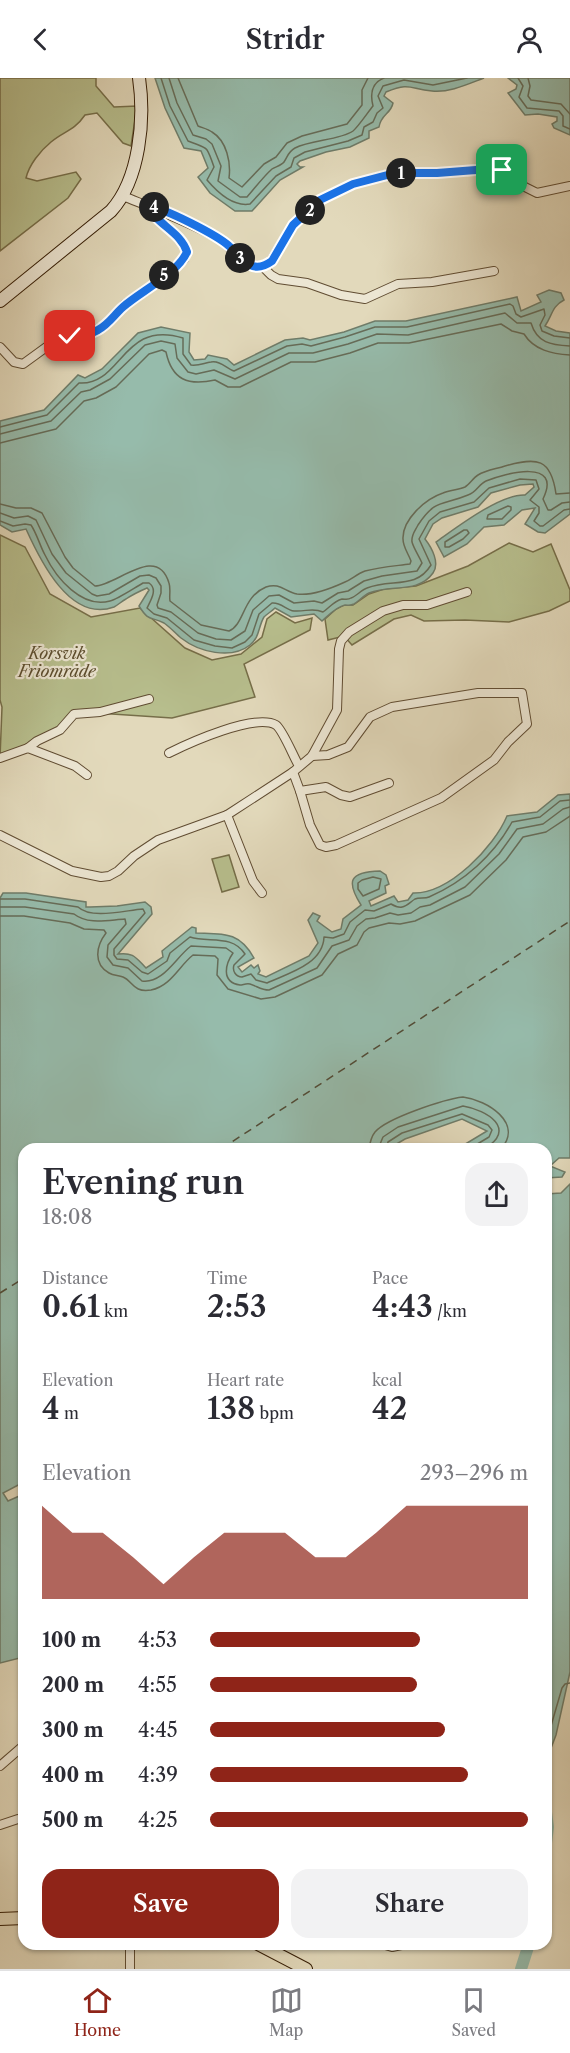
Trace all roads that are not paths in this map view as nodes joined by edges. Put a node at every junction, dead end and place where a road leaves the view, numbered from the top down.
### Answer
1 (139, 78) edge
2 (570, 186) edge
3 (123, 196) junction
4 (148, 206) junction
5 (262, 266) junction
6 (494, 271) dead end
7 (0, 301) edge
8 (0, 347) edge
9 (467, 592) dead end
10 (149, 699) dead end
11 (28, 748) junction
12 (169, 753) dead end
13 (312, 756) junction
14 (0, 758) edge
15 (296, 769) junction
16 (87, 775) dead end
17 (389, 783) dead end
18 (300, 791) junction
19 (227, 815) junction
20 (0, 835) edge
21 (262, 893) dead end
22 (18, 1750) edge
23 (0, 1766) edge
24 (18, 1819) edge
25 (0, 1824) edge
26 (18, 1918) edge
27 (0, 1919) edge
28 (130, 1950) edge
29 (270, 1950) edge
30 (130, 1969) edge
31 (306, 1969) edge

1 - 3 main road
2 - 5 street
3 - 4 street
3 - 7 main road
4 - 5 street
4 - 8 street
5 - 6 street
9 - 13 street
10 - 11 street
11 - 14 street
11 - 16 street
12 - 15 street
13 - 15 street
13 - 18 street
15 - 18 street
15 - 19 street
17 - 18 street
19 - 20 street
19 - 21 street
22 - 23 street
24 - 25 street
26 - 27 main road
28 - 30 street
29 - 31 main road

